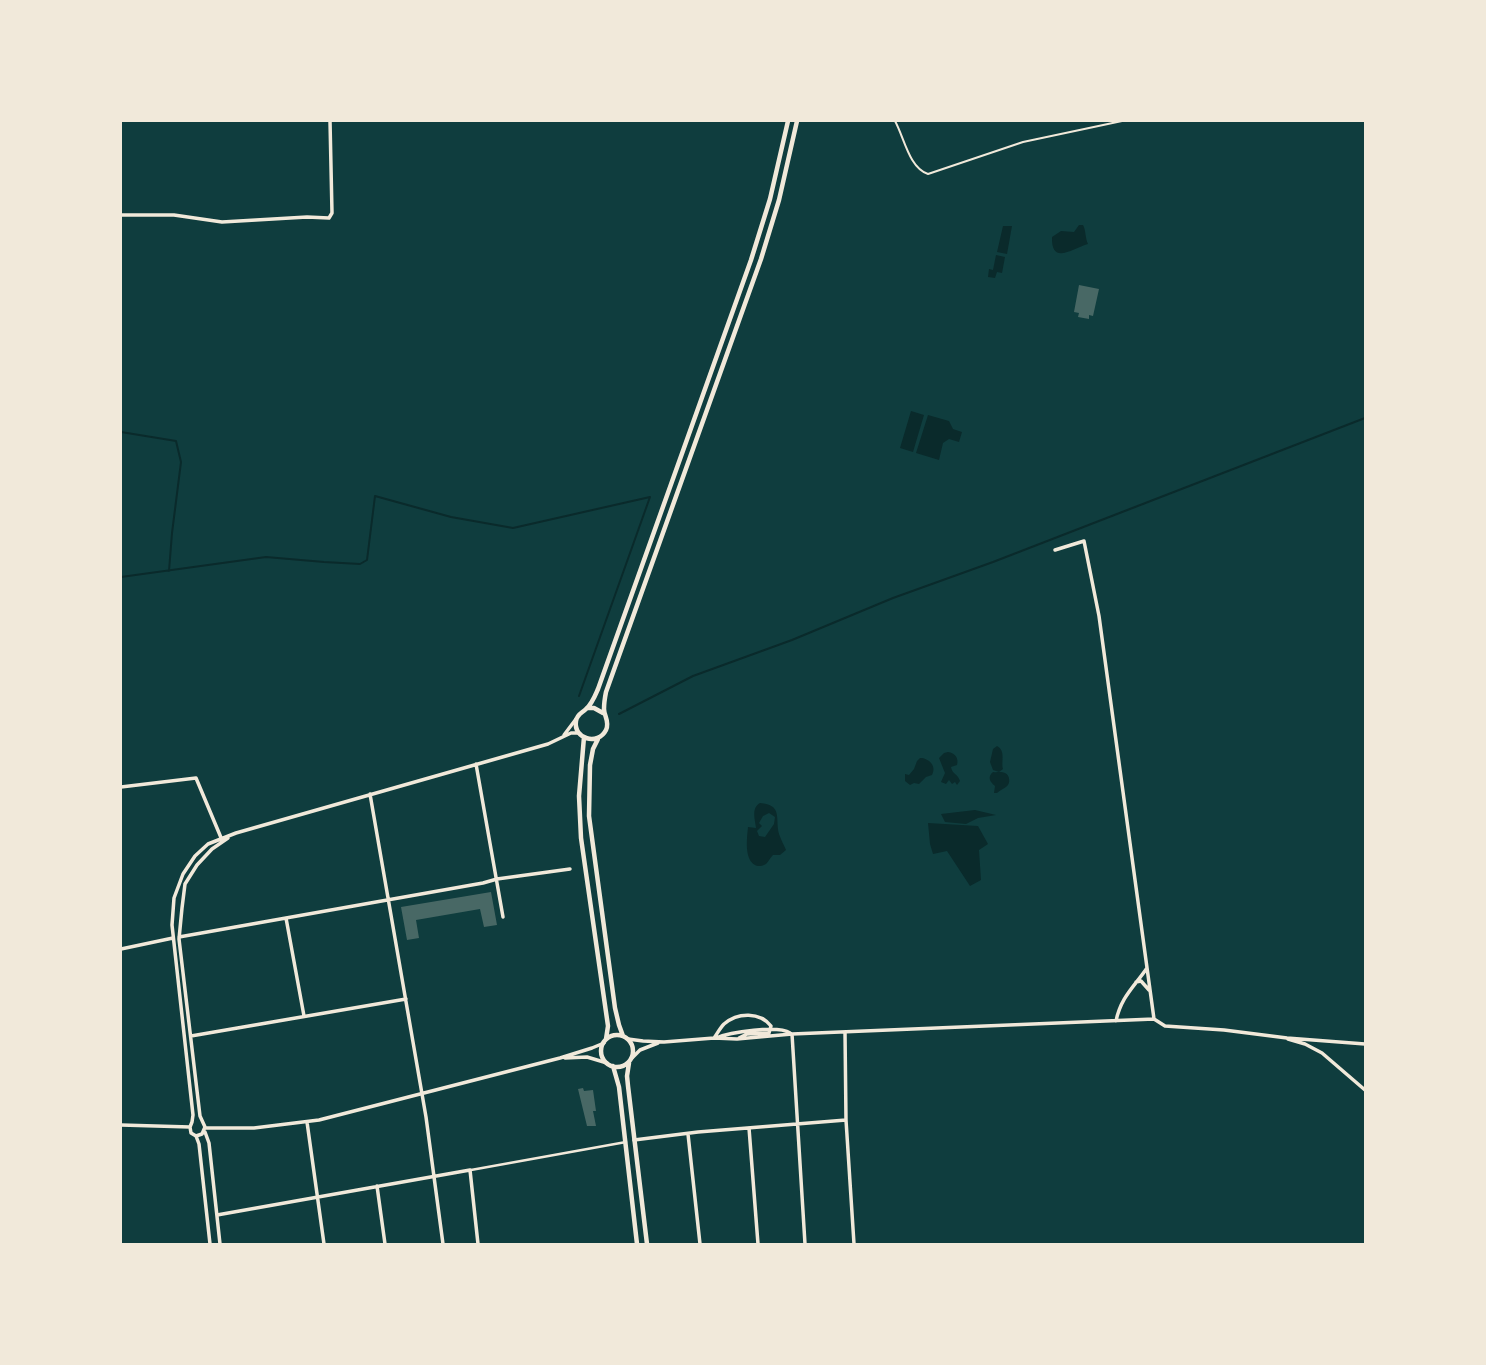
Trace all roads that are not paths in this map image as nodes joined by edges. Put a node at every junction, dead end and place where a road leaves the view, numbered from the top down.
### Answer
1 (330, 121) edge
2 (788, 121) edge
3 (797, 121) edge
4 (121, 215) edge
5 (1055, 550) dead end
6 (587, 708) junction
7 (604, 713) junction
8 (577, 717) junction
9 (562, 736) junction
10 (582, 736) junction
11 (598, 738) junction
12 (476, 764) junction
13 (121, 787) edge
14 (370, 794) junction
15 (223, 840) junction
16 (570, 869) dead end
17 (497, 879) junction
18 (388, 900) junction
19 (503, 917) dead end
20 (286, 918) junction
21 (179, 937) junction
22 (173, 938) junction
23 (121, 948) edge
24 (1147, 968) junction
25 (1136, 982) junction
26 (1150, 991) junction
27 (406, 999) junction
28 (304, 1016) junction
29 (1154, 1019) junction
30 (1116, 1021) junction
31 (770, 1030) junction
32 (845, 1032) junction
33 (792, 1034) junction
34 (191, 1036) junction
35 (626, 1037) junction
36 (714, 1038) junction
37 (1287, 1038) junction
38 (737, 1039) junction
39 (605, 1041) junction
40 (664, 1042) junction
41 (1365, 1044) edge
42 (560, 1058) junction
43 (630, 1060) junction
44 (610, 1065) junction
45 (1365, 1090) edge
46 (422, 1094) junction
47 (846, 1120) junction
48 (307, 1121) junction
49 (192, 1122) junction
50 (202, 1122) junction
51 (797, 1124) junction
52 (121, 1125) edge
53 (190, 1127) junction
54 (749, 1128) junction
55 (205, 1129) junction
56 (688, 1134) junction
57 (196, 1136) junction
58 (634, 1140) junction
59 (626, 1142) junction
60 (470, 1170) junction
61 (434, 1176) junction
62 (377, 1186) junction
63 (317, 1197) junction
64 (217, 1215) junction
65 (210, 1244) edge
66 (220, 1244) edge
67 (324, 1244) edge
68 (385, 1244) edge
69 (443, 1244) edge
70 (478, 1244) edge
71 (637, 1244) edge
72 (647, 1244) edge
73 (700, 1244) edge
74 (758, 1244) edge
75 (805, 1244) edge
76 (854, 1244) edge

1 - 4 street
2 - 6 street
3 - 7 street
5 - 24 street
6 - 7 street
6 - 8 street
7 - 11 street
8 - 9 street
8 - 10 street
9 - 10 street
9 - 12 street
10 - 11 street
10 - 39 street
11 - 35 street
12 - 14 street
12 - 17 street
13 - 15 street
14 - 15 street
14 - 18 street
15 - 21 street
15 - 22 street
16 - 17 street
17 - 18 street
17 - 19 street
18 - 20 street
18 - 27 street
20 - 21 street
20 - 28 street
21 - 34 street
22 - 23 street
22 - 49 street
24 - 25 street
24 - 26 street
25 - 26 street
25 - 30 street
26 - 29 street
27 - 28 street
27 - 46 street
28 - 34 street
29 - 30 street
29 - 37 street
30 - 32 street
31 - 33 street
31 - 36 street
31 - 36 street
31 - 38 street
32 - 33 street
32 - 47 street
33 - 38 street
33 - 51 street
34 - 50 street
35 - 39 street
35 - 40 street
35 - 43 street
36 - 38 street
36 - 40 street
37 - 41 street
37 - 45 street
39 - 42 street
39 - 44 street
40 - 43 street
42 - 44 street
42 - 46 street
43 - 44 street
43 - 58 street
44 - 59 street
46 - 48 street
46 - 61 street
47 - 51 street
47 - 76 street
48 - 55 street
48 - 63 street
49 - 50 street
49 - 53 street
50 - 55 street
51 - 54 street
51 - 75 street
52 - 53 street
53 - 57 street
54 - 56 street
54 - 74 street
55 - 57 street
55 - 64 street
56 - 58 street
56 - 73 street
57 - 65 street
58 - 72 street
59 - 60 street
59 - 71 street
60 - 61 street
60 - 70 street
61 - 62 street
61 - 69 street
62 - 63 street
62 - 68 street
63 - 64 street
63 - 67 street
64 - 66 street

